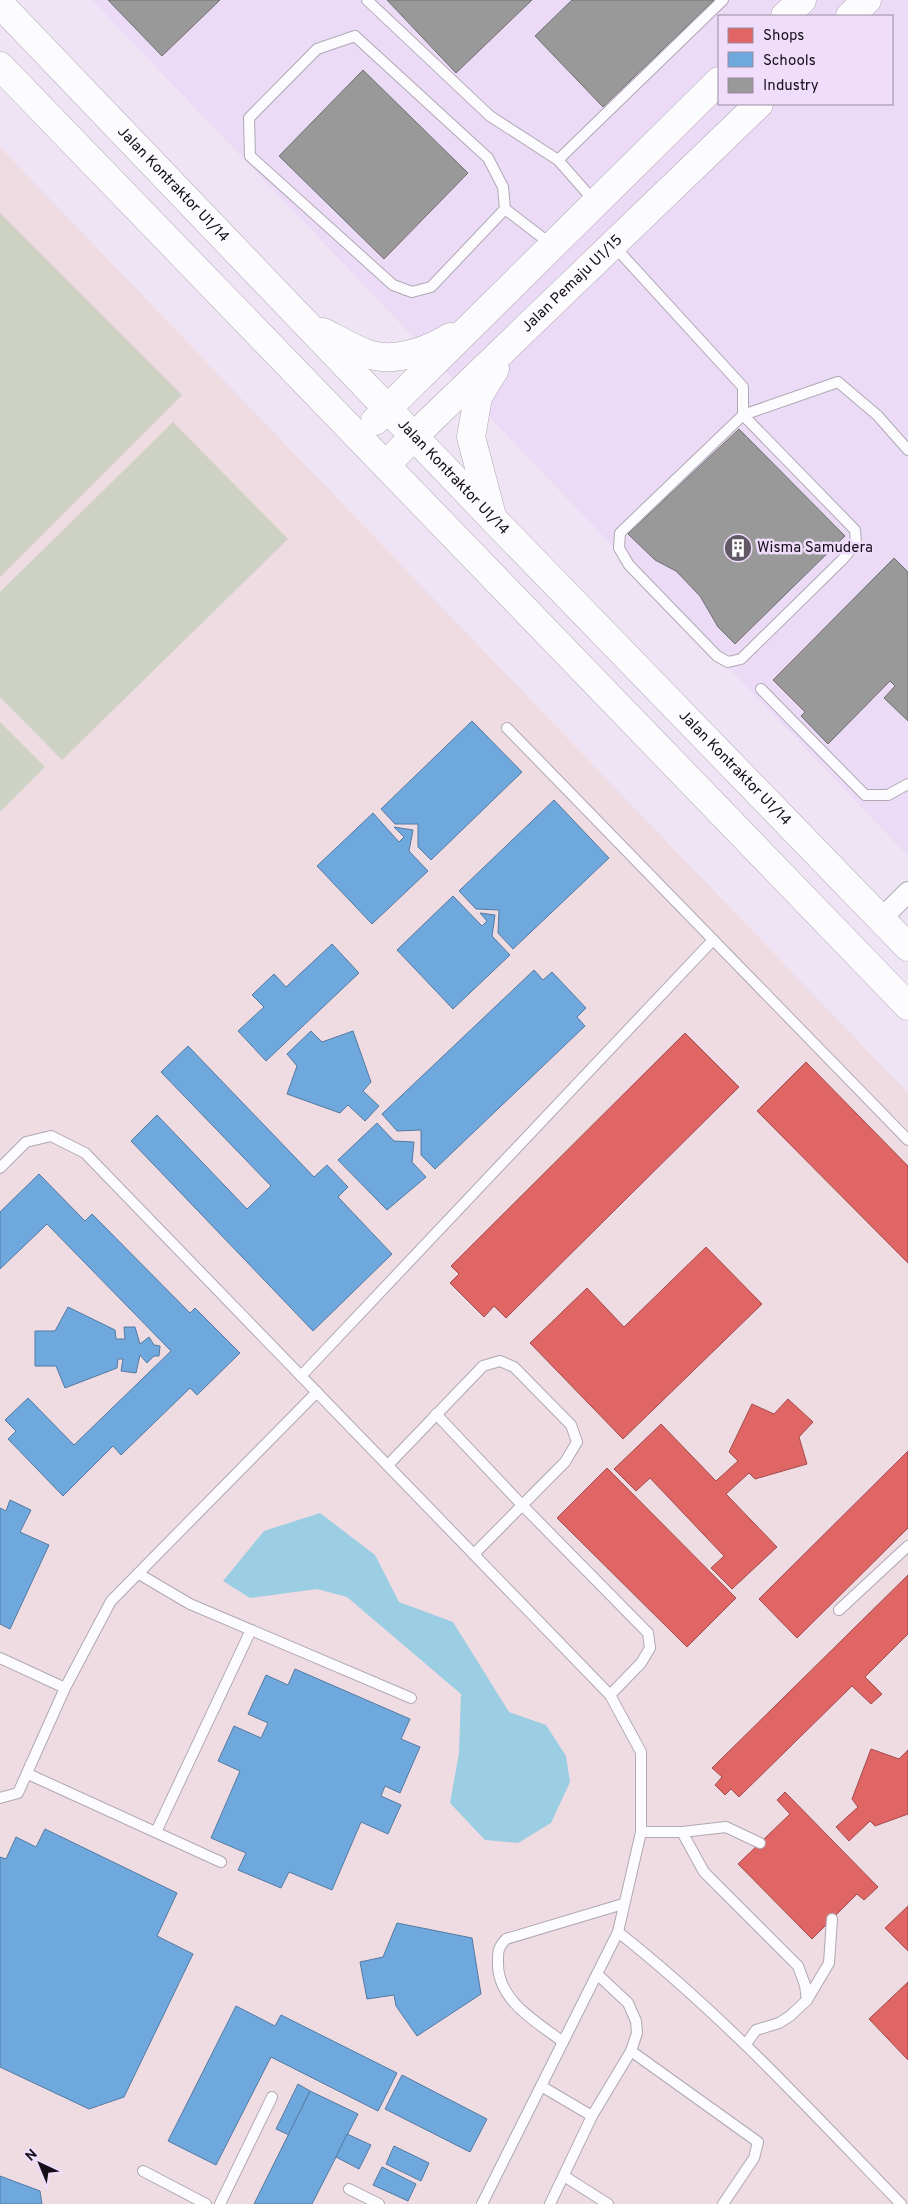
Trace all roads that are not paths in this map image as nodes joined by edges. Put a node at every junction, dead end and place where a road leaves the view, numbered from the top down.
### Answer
1 (367, 0) edge
2 (724, 0) edge
3 (802, 0) edge
4 (867, 0) edge
5 (0, 4) edge
6 (786, 15) edge
7 (851, 15) edge
8 (0, 66) edge
9 (718, 82) edge
10 (758, 105) edge
11 (558, 160) junction
12 (596, 203) junction
13 (505, 210) junction
14 (553, 245) junction
15 (612, 245) junction
16 (483, 314) junction
17 (306, 323) junction
18 (511, 342) junction
19 (387, 408) junction
20 (743, 415) junction
21 (414, 436) junction
22 (358, 437) junction
23 (908, 450) edge
24 (386, 465) junction
25 (493, 519) junction
26 (761, 689) dead end
27 (507, 728) dead end
28 (908, 784) edge
29 (908, 892) edge
30 (880, 919) junction
31 (713, 940) junction
32 (908, 947) edge
33 (908, 1006) edge
34 (908, 1140) edge
35 (0, 1168) edge
36 (301, 1376) junction
37 (317, 1392) junction
38 (436, 1414) junction
39 (388, 1465) junction
40 (522, 1505) junction
41 (908, 1546) edge
42 (474, 1554) junction
43 (139, 1574) junction
44 (840, 1610) dead end
45 (251, 1630) junction
46 (0, 1658) edge
47 (65, 1688) junction
48 (610, 1694) junction
49 (411, 1698) dead end
50 (28, 1774) junction
51 (0, 1798) edge
52 (156, 1832) junction
53 (641, 1832) junction
54 (682, 1832) junction
55 (760, 1843) dead end
56 (221, 1862) dead end
57 (623, 1904) junction
58 (832, 1919) dead end
59 (618, 1932) junction
60 (597, 1974) junction
61 (808, 2000) junction
62 (563, 2042) junction
63 (746, 2044) junction
64 (631, 2051) junction
65 (540, 2086) junction
66 (272, 2096) dead end
67 (592, 2116) junction
68 (143, 2171) dead end
69 (564, 2176) junction
70 (349, 2189) dead end
71 (206, 2204) edge
72 (220, 2204) edge
73 (379, 2204) edge
74 (482, 2204) edge
75 (550, 2204) edge
76 (608, 2204) edge
77 (723, 2204) edge
78 (901, 2204) edge

1 - 11 lane
2 - 11 lane
3 - 6 street
4 - 7 street
5 - 17 street, Jalan Kontraktor U1/14
8 - 22 street
9 - 12 street
10 - 15 street, Jalan Pemaju U1/15
11 - 12 lane
12 - 14 street
13 - 13 lane
13 - 14 lane
14 - 16 street
15 - 18 street, Jalan Pemaju U1/15
15 - 20 lane
16 - 17 street
16 - 19 street
17 - 19 street, Jalan Kontraktor U1/14
18 - 21 street, Jalan Pemaju U1/15
18 - 25 street
19 - 21 street, Jalan Kontraktor U1/14
19 - 22 street
20 - 20 lane
20 - 23 lane
21 - 24 street, Jalan Pemaju U1/15
21 - 25 street, Jalan Kontraktor U1/14
22 - 24 street
24 - 33 street
25 - 30 street, Jalan Kontraktor U1/14
26 - 28 lane
27 - 31 lane
29 - 30 street
30 - 32 street, Jalan Kontraktor U1/14
31 - 34 lane
31 - 36 lane
35 - 36 lane
36 - 37 lane
37 - 39 lane
37 - 43 lane
38 - 39 lane
38 - 40 lane
38 - 40 lane
39 - 42 lane
40 - 42 lane
40 - 48 lane
41 - 44 lane
42 - 48 lane
43 - 45 lane
43 - 47 lane
45 - 49 lane
45 - 52 lane
46 - 47 lane
47 - 50 lane
48 - 53 lane
50 - 51 lane
50 - 52 lane
52 - 56 lane
53 - 54 lane
53 - 57 lane
54 - 55 lane
54 - 61 lane
57 - 59 lane
57 - 62 lane
58 - 61 lane
59 - 60 lane
59 - 63 lane
60 - 62 lane
60 - 64 lane
61 - 63 lane
62 - 65 lane
63 - 78 lane
64 - 67 lane
64 - 77 lane
65 - 67 lane
65 - 74 lane
66 - 72 lane
67 - 69 lane
68 - 71 lane
69 - 75 lane
69 - 76 lane
70 - 73 lane

